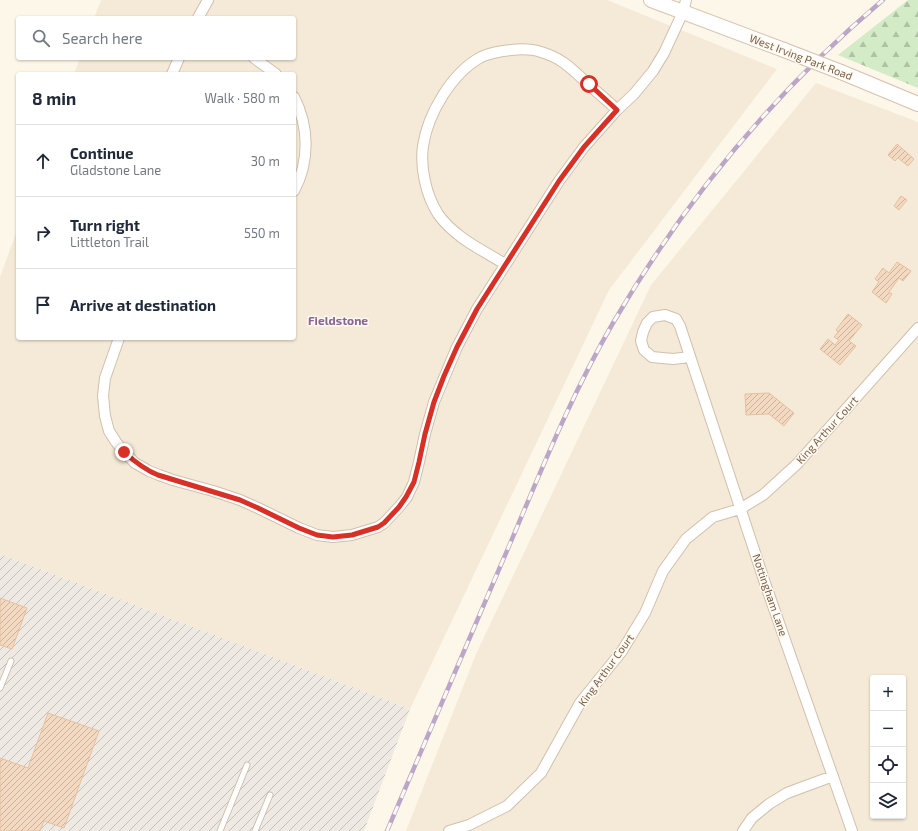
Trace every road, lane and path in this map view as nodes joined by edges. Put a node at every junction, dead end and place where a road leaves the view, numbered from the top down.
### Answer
1 (208, 0) edge
2 (651, 0) edge
3 (685, 6) edge
4 (199, 16) edge
5 (178, 60) edge
6 (257, 60) edge
7 (173, 72) edge
8 (273, 72) edge
9 (296, 101) edge
10 (918, 104) edge
11 (617, 110) junction
12 (296, 187) edge
13 (506, 264) junction
14 (918, 328) edge
15 (118, 340) edge
16 (690, 357) junction
17 (740, 509) junction
18 (11, 661) dead end
19 (0, 688) edge
20 (247, 766) dead end
21 (833, 776) junction
22 (270, 795) dead end
23 (220, 831) edge
24 (255, 831) edge
25 (449, 831) edge
26 (743, 831) edge
27 (852, 831) edge

1 - 4 street
2 - 3 main road, West Irving Park Road
3 - 10 main road, West Irving Park Road, bridge
3 - 11 street
5 - 7 street
6 - 8 street
9 - 12 street
11 - 13 street
11 - 13 street
13 - 15 street
14 - 17 street, King Arthur Court
16 - 16 street, Nottingham Lane
16 - 17 street, Nottingham Lane
17 - 21 street, Nottingham Lane
17 - 25 street, King Arthur Court
18 - 19 lane
20 - 23 lane
21 - 26 street
21 - 27 street, Nottingham Lane
22 - 24 lane

